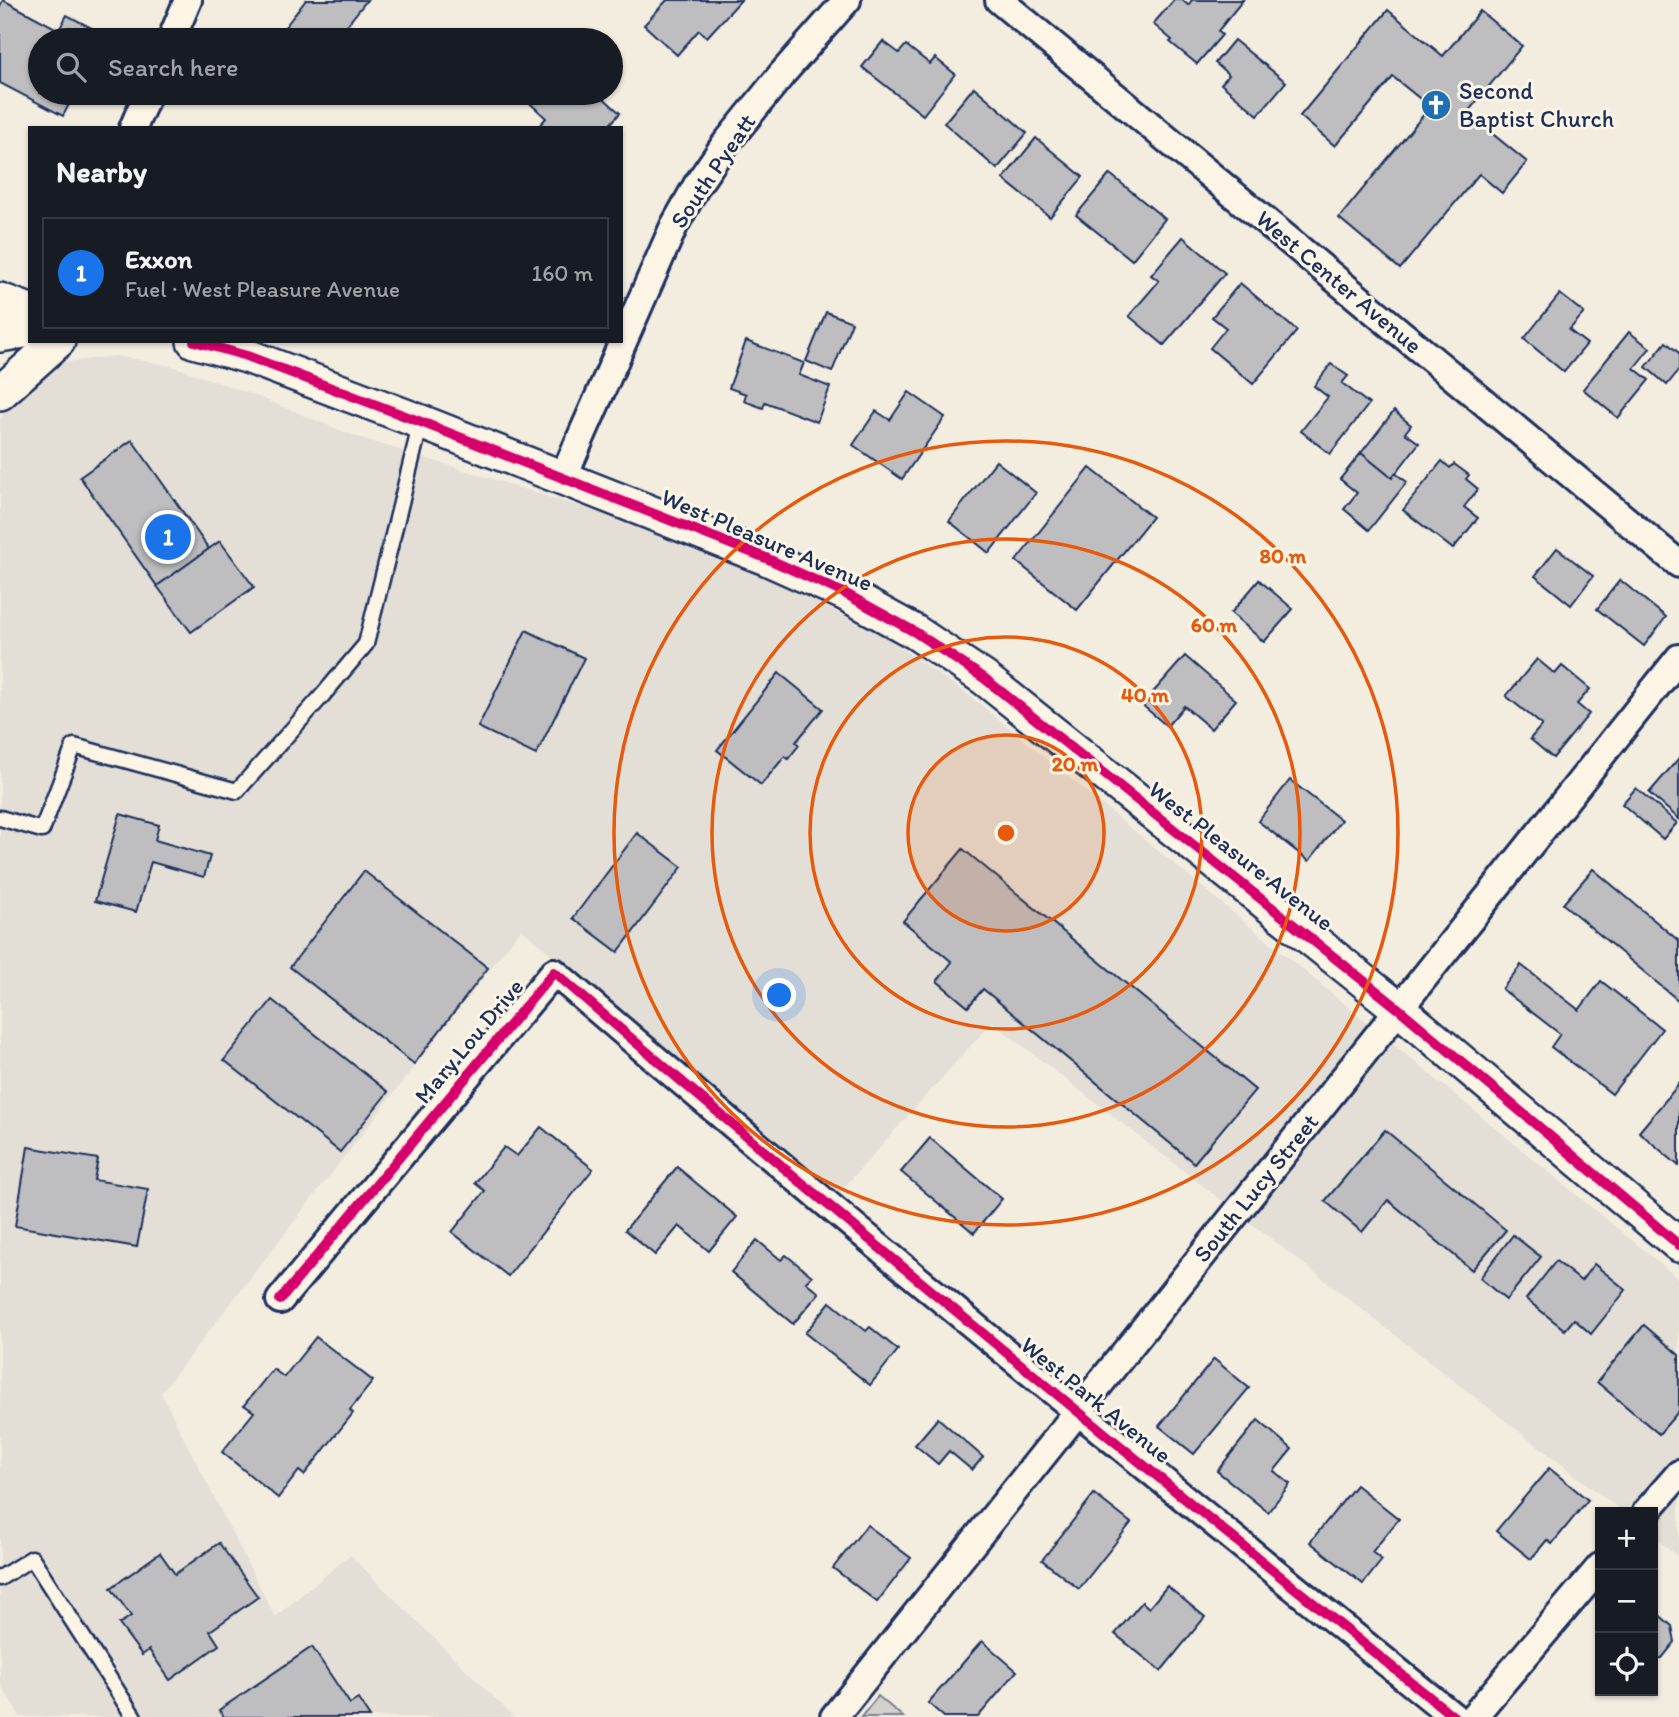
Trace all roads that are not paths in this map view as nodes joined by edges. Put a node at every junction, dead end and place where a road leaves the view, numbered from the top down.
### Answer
1 (188, 0) edge
2 (847, 0) edge
3 (999, 0) edge
4 (176, 28) edge
5 (143, 105) edge
6 (134, 126) edge
7 (0, 300) edge
8 (28, 310) edge
9 (28, 330) edge
10 (0, 335) edge
11 (623, 342) edge
12 (56, 343) edge
13 (201, 343) edge
14 (622, 343) edge
15 (0, 393) edge
16 (421, 422) junction
17 (563, 478) junction
18 (1679, 564) edge
19 (1679, 658) edge
20 (0, 818) edge
21 (1399, 1009) junction
22 (715, 1111) joint
23 (1679, 1245) edge
24 (280, 1300) dead end
25 (1077, 1412) junction
26 (1679, 1474) edge
27 (1650, 1507) edge
28 (1597, 1570) edge
29 (0, 1578) edge
30 (134, 1717) edge
31 (834, 1717) edge
32 (1454, 1717) edge
33 (1474, 1717) edge

1 - 4 street
2 - 11 street, South Pyeatt
3 - 18 street, West Center Avenue
5 - 6 street
7 - 8 street
9 - 10 street
12 - 15 street
13 - 16 street, West Pleasure Avenue
14 - 17 street, South Pyeatt
16 - 17 street, West Pleasure Avenue
16 - 20 lane
17 - 21 street, West Pleasure Avenue
19 - 21 street, South Lucy Street
21 - 23 street, West Pleasure Avenue
21 - 25 street, South Lucy Street
22 - 24 street, Mary Lou Drive
22 - 25 street, West Park Avenue
25 - 31 street, South Lucy Street
25 - 32 street, West Park Avenue
26 - 27 street
28 - 33 street
29 - 30 lane

